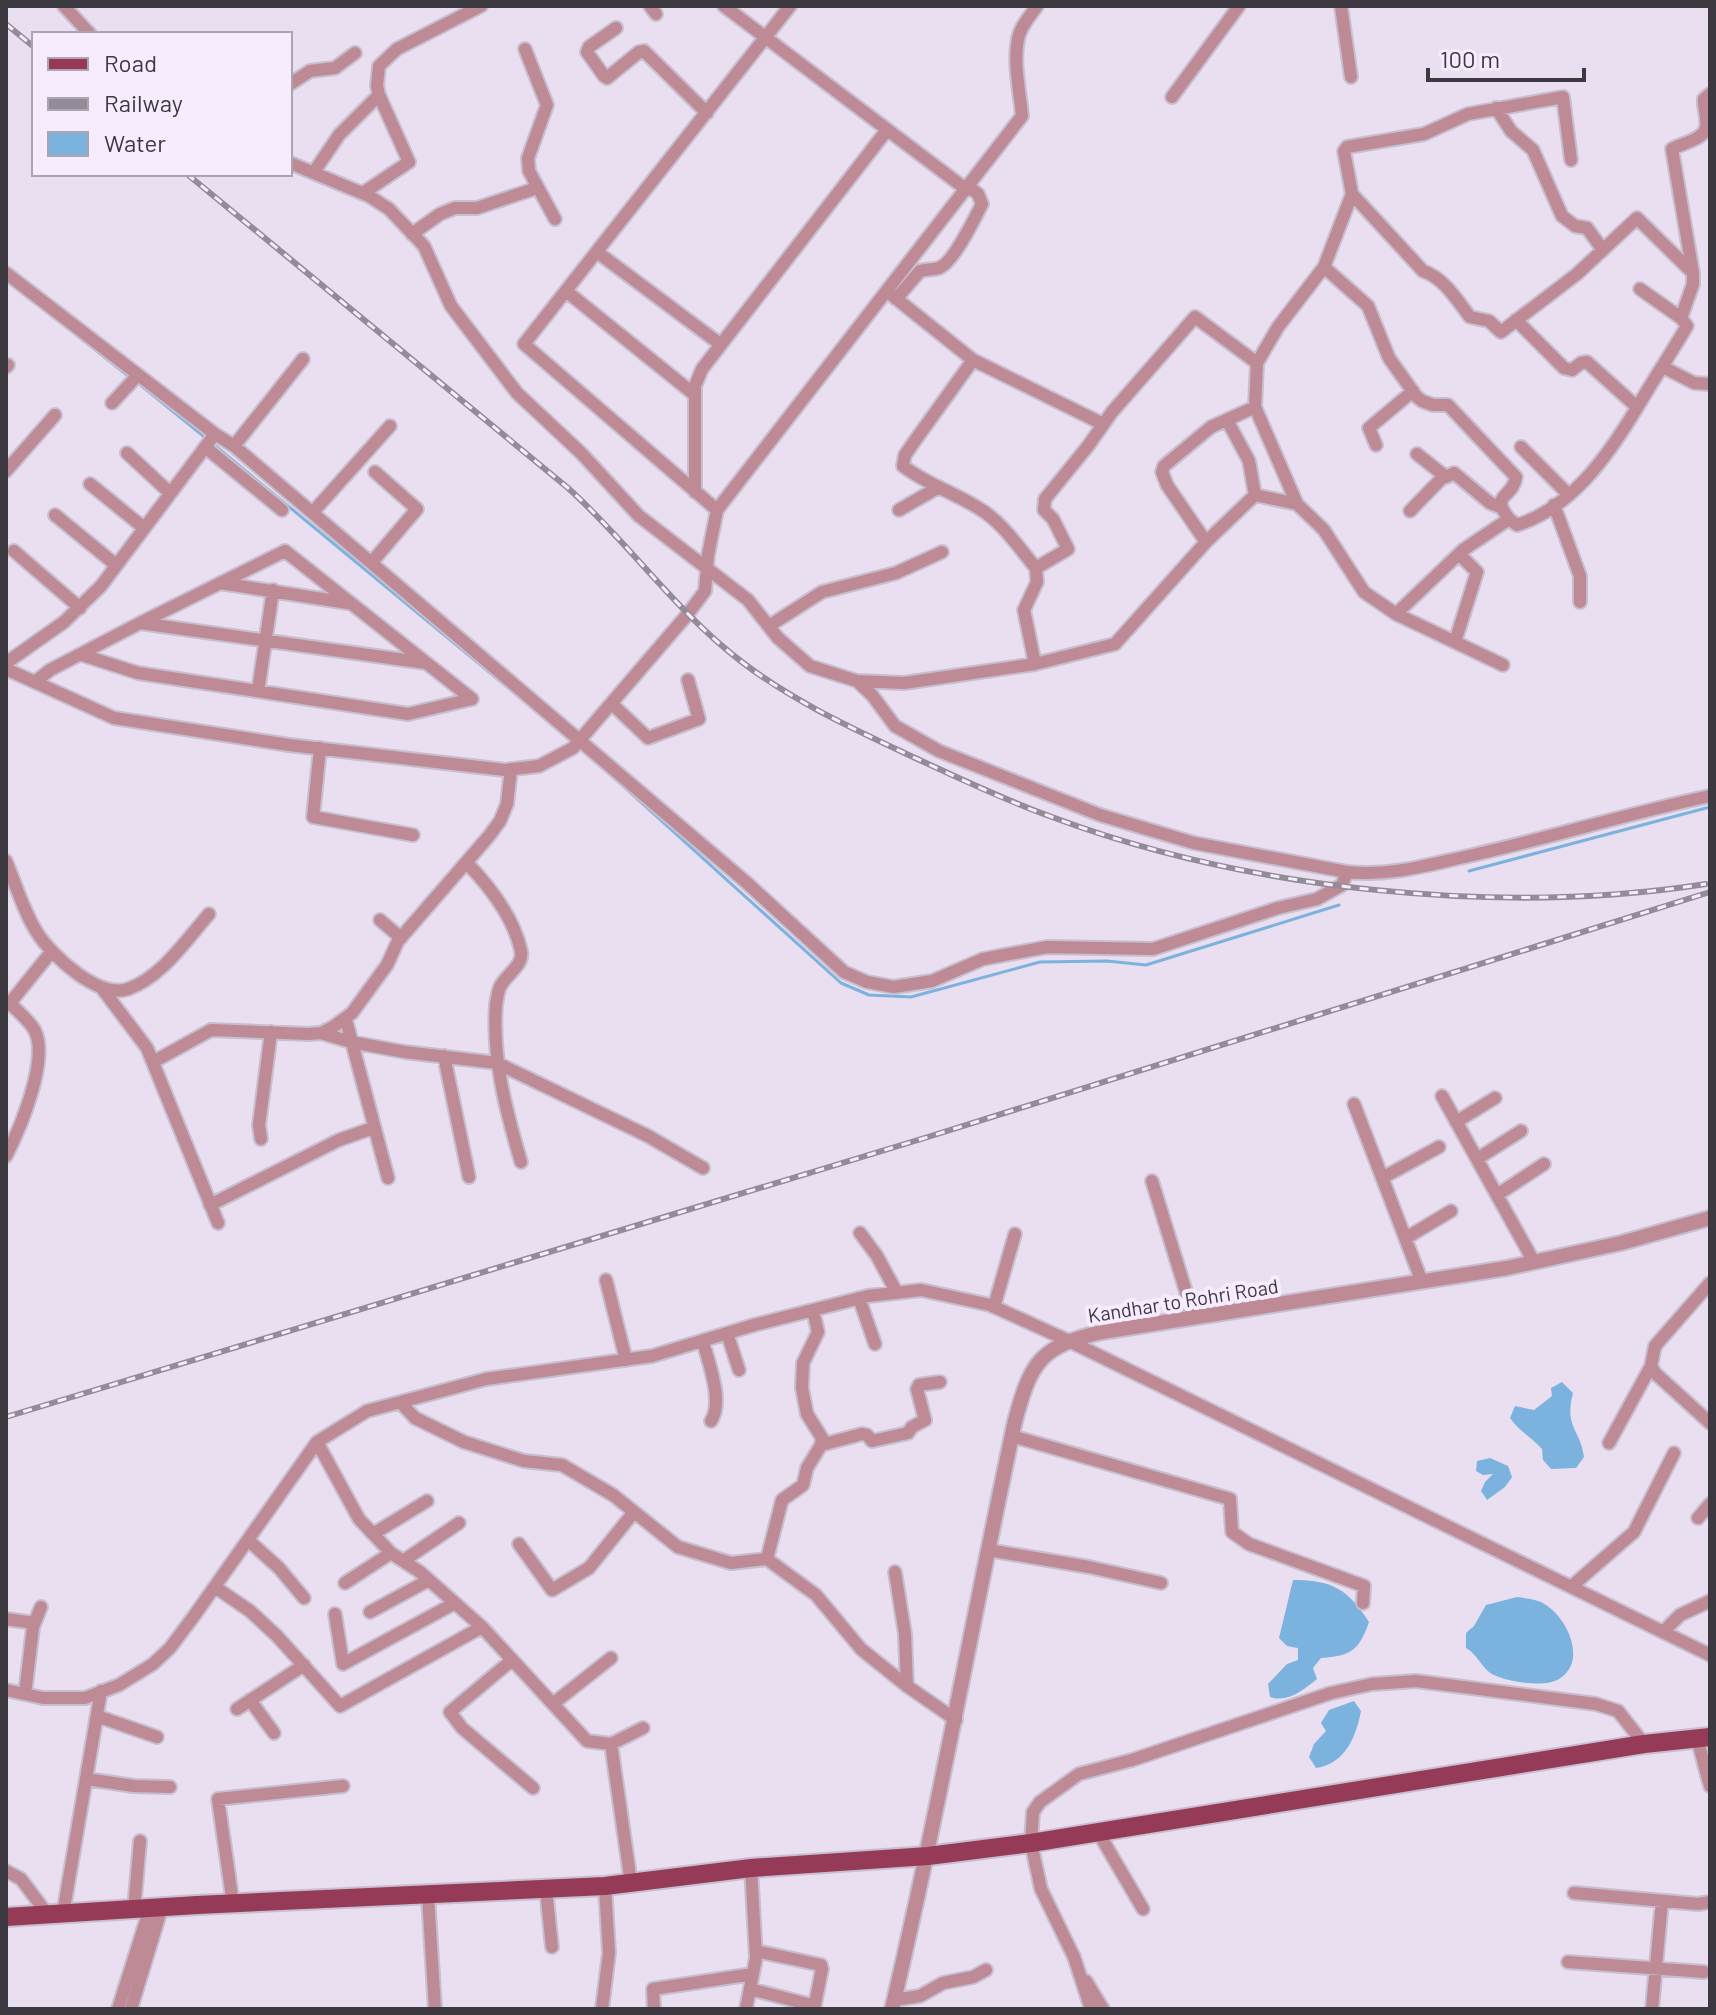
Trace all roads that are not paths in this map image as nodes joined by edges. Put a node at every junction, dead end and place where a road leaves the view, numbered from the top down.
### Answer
1 (64, 6) edge
2 (481, 6) edge
3 (724, 6) edge
4 (790, 6) edge
5 (1037, 6) edge
6 (1239, 6) edge
7 (1341, 6) edge
8 (616, 28) dead end
9 (88, 32) edge
10 (766, 38) junction
11 (525, 49) dead end
12 (355, 53) dead end
13 (1351, 77) dead end
14 (292, 83) edge
15 (1710, 94) edge
16 (379, 95) junction
17 (1172, 97) dead end
18 (1496, 108) junction
19 (707, 113) junction
20 (887, 130) junction
21 (1571, 160) dead end
22 (292, 164) edge
23 (314, 172) junction
24 (537, 188) junction
25 (968, 189) junction
26 (363, 193) junction
27 (1352, 194) junction
28 (555, 219) dead end
29 (412, 234) junction
30 (1603, 250) junction
31 (597, 252) junction
32 (1324, 267) junction
33 (1693, 273) junction
34 (7, 276) edge
35 (1640, 289) dead end
36 (566, 291) junction
37 (892, 295) junction
38 (1681, 318) junction
39 (1516, 320) junction
40 (720, 344) junction
41 (303, 359) dead end
42 (973, 360) junction
43 (1257, 363) junction
44 (1663, 367) junction
45 (135, 378) junction
46 (1710, 384) edge
47 (1413, 391) junction
48 (695, 395) junction
49 (112, 403) dead end
50 (1255, 407) junction
51 (1637, 407) junction
52 (55, 415) dead end
53 (1227, 420) junction
54 (1103, 424) junction
55 (390, 426) dead end
56 (210, 440) junction
57 (1376, 445) dead end
58 (234, 446) junction
59 (1272, 446) junction
60 (1521, 447) dead end
61 (127, 453) dead end
62 (1417, 454) dead end
63 (1247, 458) junction
64 (6, 471) edge
65 (375, 472) dead end
66 (1444, 476) junction
67 (90, 484) dead end
68 (939, 487) junction
69 (695, 492) junction
70 (170, 493) junction
71 (1568, 494) junction
72 (1255, 495) junction
73 (1297, 504) junction
74 (1554, 505) junction
75 (1500, 507) junction
76 (282, 510) dead end
77 (717, 510) junction
78 (899, 510) dead end
79 (1410, 511) dead end
80 (313, 512) junction
81 (55, 515) dead end
82 (1509, 519) junction
83 (144, 528) junction
84 (1206, 542) junction
85 (14, 551) dead end
86 (942, 552) dead end
87 (1459, 554) junction
88 (372, 562) junction
89 (116, 565) junction
90 (707, 568) junction
91 (1036, 568) junction
92 (220, 583) junction
93 (273, 590) junction
94 (1580, 602) dead end
95 (351, 603) junction
96 (80, 608) junction
97 (1396, 614) junction
98 (140, 623) junction
99 (769, 626) junction
100 (264, 640) junction
101 (1455, 642) junction
102 (82, 655) junction
103 (426, 663) junction
104 (1035, 664) junction
105 (1503, 665) dead end
106 (6, 666) edge
107 (688, 680) dead end
108 (857, 681) junction
109 (35, 682) junction
110 (258, 691) junction
111 (612, 704) junction
112 (577, 744) junction
113 (320, 748) junction
114 (511, 769) junction
115 (1710, 796) edge
116 (413, 835) dead end
117 (6, 861) edge
118 (467, 863) junction
119 (1347, 872) junction
120 (209, 914) dead end
121 (380, 920) dead end
122 (401, 938) junction
123 (52, 951) junction
124 (101, 987) junction
125 (8, 1004) edge
126 (346, 1020) junction
127 (271, 1032) junction
128 (321, 1033) junction
129 (351, 1042) junction
130 (444, 1056) junction
131 (153, 1062) junction
132 (497, 1063) junction
133 (1442, 1096) dead end
134 (1495, 1098) dead end
135 (1354, 1104) dead end
136 (1456, 1122) junction
137 (373, 1128) junction
138 (1521, 1131) dead end
139 (261, 1139) dead end
140 (1439, 1147) dead end
141 (6, 1156) edge
142 (1477, 1159) junction
143 (521, 1162) dead end
144 (1544, 1164) dead end
145 (703, 1168) dead end
146 (469, 1177) dead end
147 (388, 1178) dead end
148 (1382, 1178) junction
149 (1152, 1181) dead end
150 (1497, 1195) junction
151 (210, 1205) junction
152 (1451, 1211) dead end
153 (1710, 1218) edge
154 (218, 1223) dead end
155 (860, 1233) dead end
156 (1015, 1234) dead end
157 (1406, 1238) junction
158 (1534, 1262) junction
159 (606, 1280) dead end
160 (1422, 1282) junction
161 (1710, 1283) edge
162 (897, 1293) junction
163 (859, 1298) junction
164 (994, 1307) junction
165 (813, 1310) junction
166 (1194, 1318) junction
167 (727, 1333) junction
168 (1067, 1340) junction
169 (703, 1341) junction
170 (875, 1344) dead end
171 (626, 1360) junction
172 (1651, 1366) junction
173 (739, 1370) dead end
174 (940, 1382) dead end
175 (400, 1402) junction
176 (711, 1421) dead end
177 (1710, 1423) edge
178 (1012, 1436) junction
179 (317, 1442) junction
180 (1609, 1443) dead end
181 (821, 1445) junction
182 (1674, 1453) dead end
183 (427, 1501) dead end
184 (1710, 1504) edge
185 (634, 1512) junction
186 (1698, 1518) dead end
187 (459, 1523) dead end
188 (373, 1534) junction
189 (248, 1540) junction
190 (519, 1544) dead end
191 (988, 1550) junction
192 (391, 1553) junction
193 (767, 1559) junction
194 (403, 1561) junction
195 (895, 1572) dead end
196 (429, 1580) junction
197 (345, 1583) dead end
198 (1161, 1583) dead end
199 (1572, 1586) junction
200 (215, 1587) junction
201 (304, 1598) dead end
202 (1710, 1601) edge
203 (455, 1603) junction
204 (1363, 1603) dead end
205 (41, 1607) dead end
206 (370, 1612) dead end
207 (335, 1614) dead end
208 (6, 1619) edge
209 (34, 1623) junction
210 (482, 1627) junction
211 (1664, 1631) junction
212 (1710, 1655) edge
213 (611, 1658) dead end
214 (512, 1660) junction
215 (304, 1665) junction
216 (907, 1686) junction
217 (6, 1690) edge
218 (101, 1691) junction
219 (25, 1694) junction
220 (250, 1700) junction
221 (554, 1703) junction
222 (237, 1709) dead end
223 (97, 1716) junction
224 (956, 1720) junction
225 (643, 1728) dead end
226 (274, 1733) dead end
227 (157, 1737) dead end
228 (1704, 1737) edge
229 (611, 1744) junction
230 (1644, 1744) junction
231 (86, 1779) junction
232 (343, 1786) dead end
233 (1710, 1786) edge
234 (170, 1787) dead end
235 (533, 1788) dead end
236 (1098, 1832) junction
237 (140, 1841) dead end
238 (1031, 1843) junction
239 (928, 1856) junction
240 (751, 1868) junction
241 (6, 1871) edge
242 (631, 1883) junction
243 (605, 1886) junction
244 (546, 1890) junction
245 (1574, 1893) dead end
246 (428, 1896) junction
247 (1662, 1901) junction
248 (1710, 1902) edge
249 (233, 1904) junction
250 (149, 1908) junction
251 (1143, 1909) dead end
252 (56, 1914) junction
253 (6, 1917) edge
254 (552, 1947) dead end
255 (756, 1951) junction
256 (1568, 1962) dead end
257 (1656, 1968) junction
258 (986, 1970) dead end
259 (1079, 1972) junction
260 (1704, 1972) dead end
261 (753, 1974) junction
262 (750, 1989) junction
263 (893, 2004) edge
264 (814, 2007) edge
265 (118, 2009) edge
266 (131, 2009) edge
267 (435, 2009) edge
268 (602, 2009) edge
269 (654, 2009) edge
270 (746, 2009) edge
271 (1091, 2009) edge
272 (1103, 2009) edge
273 (1652, 2009) edge

1 - 9 street
2 - 16 street
3 - 10 street
4 - 10 street
5 - 25 street
6 - 17 street
7 - 13 street
8 - 19 street
10 - 19 street
10 - 20 street
11 - 24 street
12 - 14 street
15 - 33 street
16 - 23 street
16 - 26 street
18 - 21 street
18 - 27 street
18 - 30 street
19 - 31 street
20 - 25 street
20 - 40 street
22 - 23 street
23 - 26 street
24 - 28 street
24 - 29 street
25 - 37 street
25 - 37 street
26 - 29 street
27 - 32 street
27 - 39 street
29 - 90 street
30 - 33 street
30 - 39 street
31 - 36 street
31 - 40 street
32 - 43 street
32 - 47 street
33 - 38 street
34 - 45 street
35 - 38 street
36 - 48 street
36 - 69 street
37 - 42 street
37 - 77 street
38 - 44 street
39 - 51 street
40 - 48 street
41 - 58 street
42 - 54 street
42 - 68 street
43 - 50 street
43 - 54 street
44 - 46 street
44 - 51 street
45 - 49 street
45 - 56 street
47 - 57 street
47 - 75 street
48 - 69 street
50 - 53 street
50 - 59 street
51 - 71 street
52 - 64 street
53 - 63 street
53 - 84 street
54 - 91 street
55 - 80 street
56 - 58 street
56 - 70 street
56 - 76 street
58 - 80 street
59 - 63 street
59 - 73 street
60 - 71 street
61 - 70 street
62 - 66 street
63 - 72 street
65 - 88 street
66 - 75 street
66 - 79 street
67 - 83 street
68 - 78 street
68 - 91 street
69 - 77 street
70 - 83 street
71 - 74 street
72 - 73 street
72 - 84 street
73 - 97 street
74 - 82 street
74 - 94 street
75 - 82 street
77 - 90 street
80 - 88 street
81 - 89 street
82 - 87 street
83 - 89 street
84 - 104 street
85 - 96 street
86 - 99 street
87 - 97 street
87 - 101 street
88 - 112 street
89 - 96 street
90 - 99 street
90 - 111 street
91 - 104 street
92 - 93 street
92 - 95 street
92 - 98 street
93 - 95 street
93 - 100 street
95 - 103 street
96 - 106 street
97 - 101 street
98 - 100 street
98 - 102 street
99 - 108 street
100 - 103 street
100 - 110 street
101 - 105 street
102 - 109 street
102 - 110 street
103 - 110 street
104 - 108 street
106 - 109 street
107 - 111 street
108 - 119 street
109 - 113 street
111 - 112 street
112 - 114 street
112 - 119 street
113 - 114 street
113 - 116 street
114 - 118 street
115 - 119 street
117 - 123 street
118 - 122 street
118 - 132 street
120 - 124 street
121 - 122 street
122 - 126 street
123 - 124 street
123 - 125 street
124 - 131 street
125 - 141 street
126 - 128 street
126 - 129 street
127 - 128 street
127 - 131 street
127 - 139 street
128 - 129 street
129 - 130 street
129 - 137 street
130 - 132 street
130 - 146 street
131 - 151 street
132 - 143 street
132 - 145 street
133 - 136 street
134 - 136 street
135 - 148 street
136 - 142 street
137 - 147 street
137 - 151 street
138 - 142 street
140 - 148 street
142 - 150 street
144 - 150 street
148 - 157 street
149 - 166 street
150 - 158 street
151 - 154 street
152 - 157 street
153 - 158 street, Kandhar to Rohri Road
155 - 162 street
156 - 164 street
157 - 160 street
158 - 160 street, Kandhar to Rohri Road
159 - 171 street
160 - 166 street, Kandhar to Rohri Road
161 - 172 street
162 - 163 street
162 - 164 street
163 - 165 street
163 - 170 street
164 - 168 street
165 - 167 street
165 - 181 street
166 - 168 street, Kandhar to Rohri Road
167 - 169 street
167 - 173 street
168 - 178 street, Kandhar to Rohri Road
168 - 199 street
169 - 171 street
169 - 176 street
171 - 175 street
172 - 177 street
172 - 180 street
174 - 181 street
175 - 179 street
175 - 185 street
178 - 191 street, Kandhar to Rohri Road
178 - 204 street
179 - 188 street
179 - 189 street
181 - 193 street
182 - 199 street
183 - 188 street
184 - 186 street
185 - 190 street
185 - 193 street
187 - 194 street
188 - 192 street
189 - 200 street
189 - 201 street
191 - 198 street
191 - 224 street, Kandhar to Rohri Road
192 - 194 street
192 - 197 street
193 - 216 street
194 - 196 street
195 - 216 street
196 - 203 street
196 - 206 street
199 - 211 street
200 - 215 street
200 - 218 street
202 - 211 street
203 - 207 street
203 - 210 street
205 - 209 street
208 - 209 street
209 - 219 street
210 - 214 street
210 - 215 street
211 - 212 street
213 - 221 street
214 - 221 street
214 - 235 street
215 - 220 street
216 - 224 street
217 - 219 street
218 - 219 street
218 - 223 street
220 - 222 street
220 - 226 street
221 - 229 street
223 - 227 street
223 - 231 street
224 - 239 street, Kandhar to Rohri Road
225 - 229 street
228 - 230 main road
228 - 233 street
229 - 242 street
230 - 236 main road
230 - 238 street
231 - 234 street
231 - 252 street
232 - 249 street
236 - 238 main road
236 - 251 street
237 - 250 street
238 - 239 main road
238 - 259 street
239 - 240 main road
239 - 263 street, Kandhar to Rohri Road
240 - 242 main road
240 - 255 street
241 - 252 street
242 - 243 main road
243 - 244 main road
243 - 268 street
244 - 246 main road
244 - 254 street
245 - 247 street
246 - 249 main road
246 - 267 street
247 - 248 street
247 - 257 street
249 - 250 main road
250 - 252 main road
250 - 265 street
250 - 266 street
252 - 253 main road
255 - 261 street
255 - 264 street
256 - 257 street
257 - 260 street
257 - 273 street
258 - 263 street
259 - 271 street
259 - 272 street
261 - 262 street
261 - 269 street
262 - 264 street
262 - 270 street

